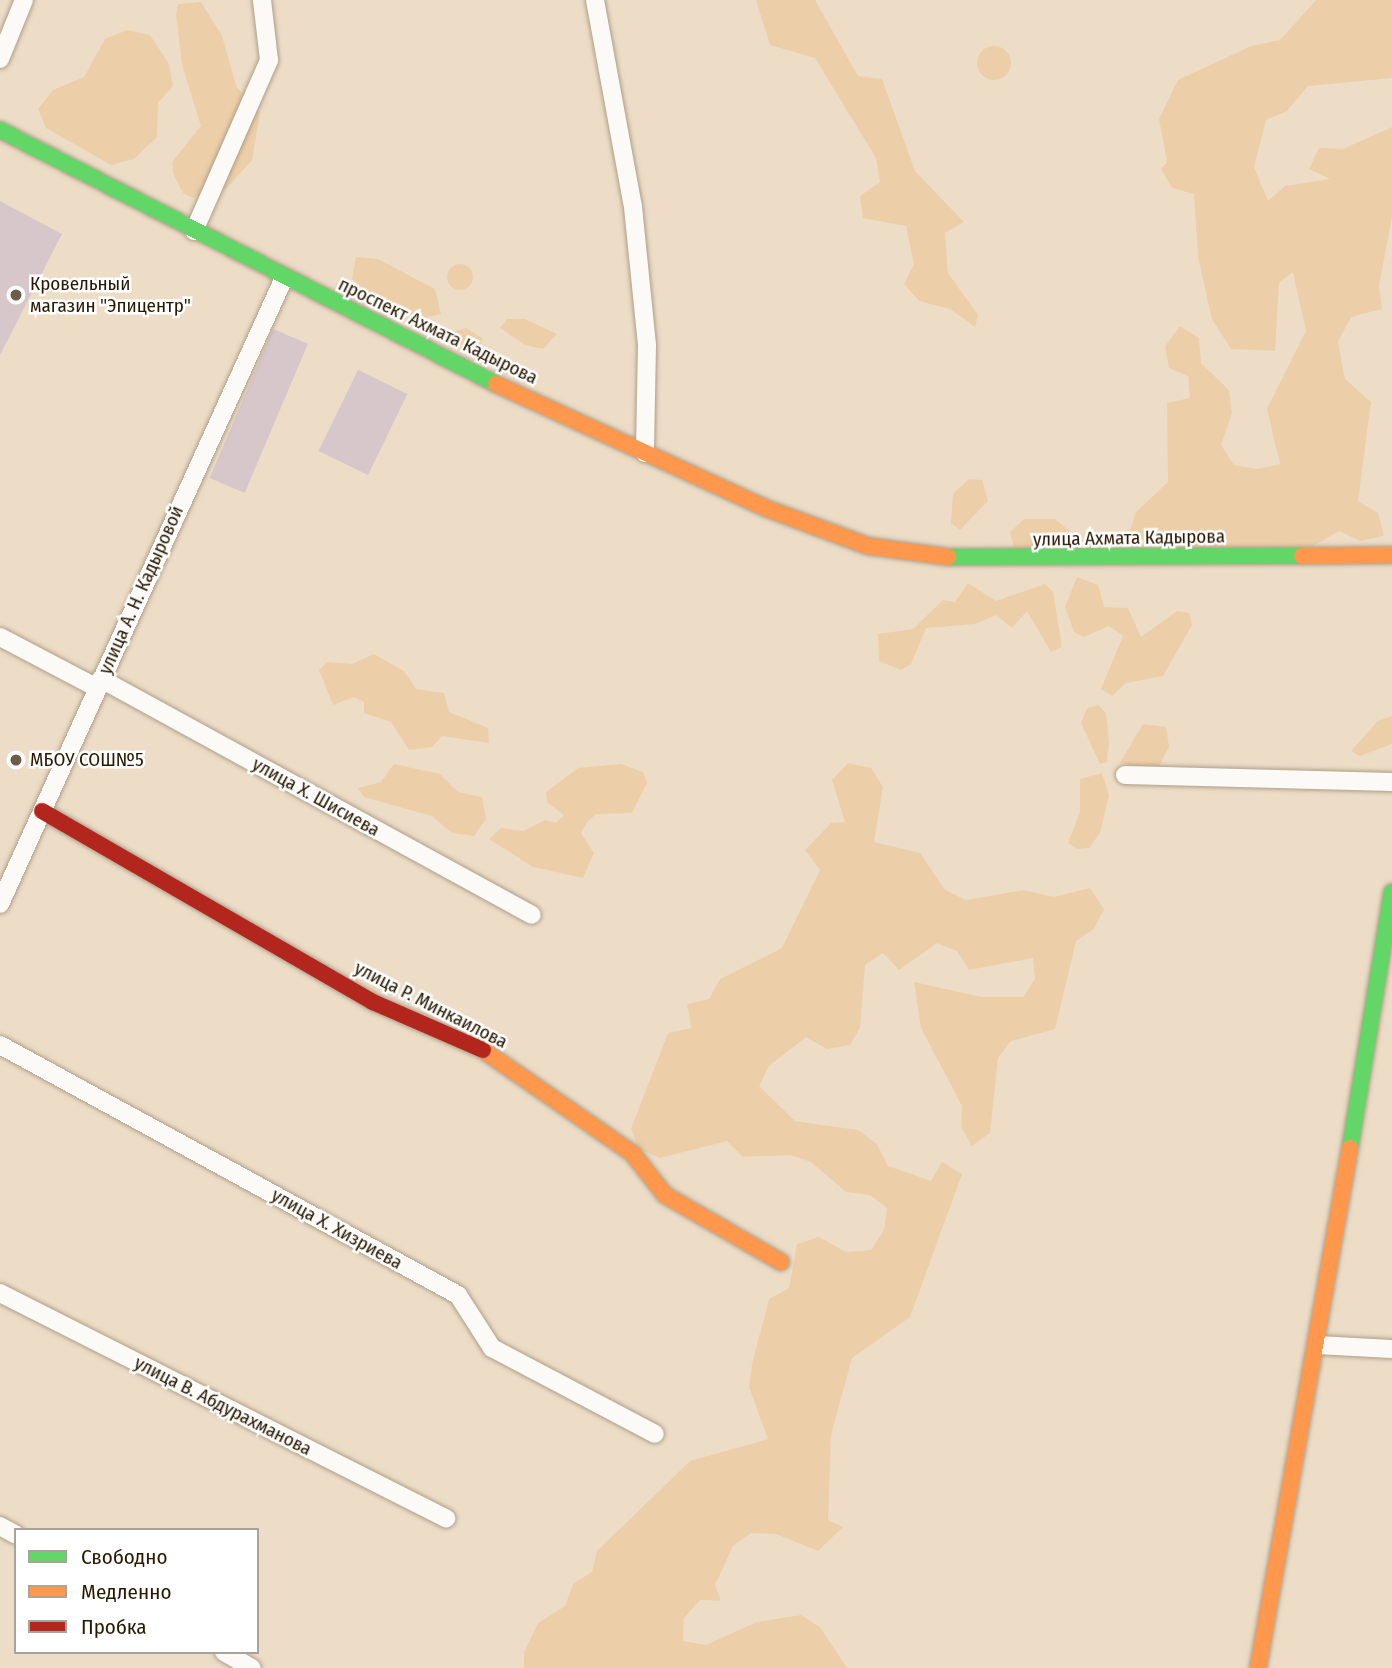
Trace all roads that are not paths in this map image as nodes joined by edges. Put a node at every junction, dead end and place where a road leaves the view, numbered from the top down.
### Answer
1 (24, 0) edge
2 (262, 0) edge
3 (595, 0) edge
4 (0, 58) edge
5 (0, 130) edge
6 (194, 231) junction
7 (285, 278) junction
8 (645, 453) junction
9 (868, 546) joint
10 (1392, 555) edge
11 (0, 637) edge
12 (99, 684) junction
13 (1125, 775) dead end
14 (1392, 782) edge
15 (42, 811) junction
16 (1392, 891) edge
17 (0, 904) edge
18 (532, 915) dead end
19 (0, 1045) edge
20 (781, 1262) dead end
21 (0, 1293) edge
22 (1317, 1345) junction
23 (1392, 1349) edge
24 (655, 1434) dead end
25 (446, 1518) dead end
26 (228, 1654) edge
27 (252, 1668) edge
28 (1258, 1668) edge

1 - 4 street
2 - 6 street
3 - 8 street
5 - 6 street, проспект Ахмата Кадырова
6 - 7 street, проспект Ахмата Кадырова
7 - 8 street, проспект Ахмата Кадырова
7 - 12 street, улица А. Н. Кадыровой
8 - 9 street, проспект Ахмата Кадырова
9 - 10 street, улица Ахмата Кадырова
11 - 12 street, улица Х. Шисиева
12 - 15 street, улица А. Н. Кадыровой
12 - 18 street, улица Х. Шисиева
13 - 14 street
15 - 17 street, улица А. Н. Кадыровой
15 - 20 street, улица Р. Минкаилова
16 - 22 street
19 - 24 street, улица Х. Хизриева
21 - 25 street, улица В. Абдурахманова
22 - 23 street
22 - 28 street
26 - 27 street

